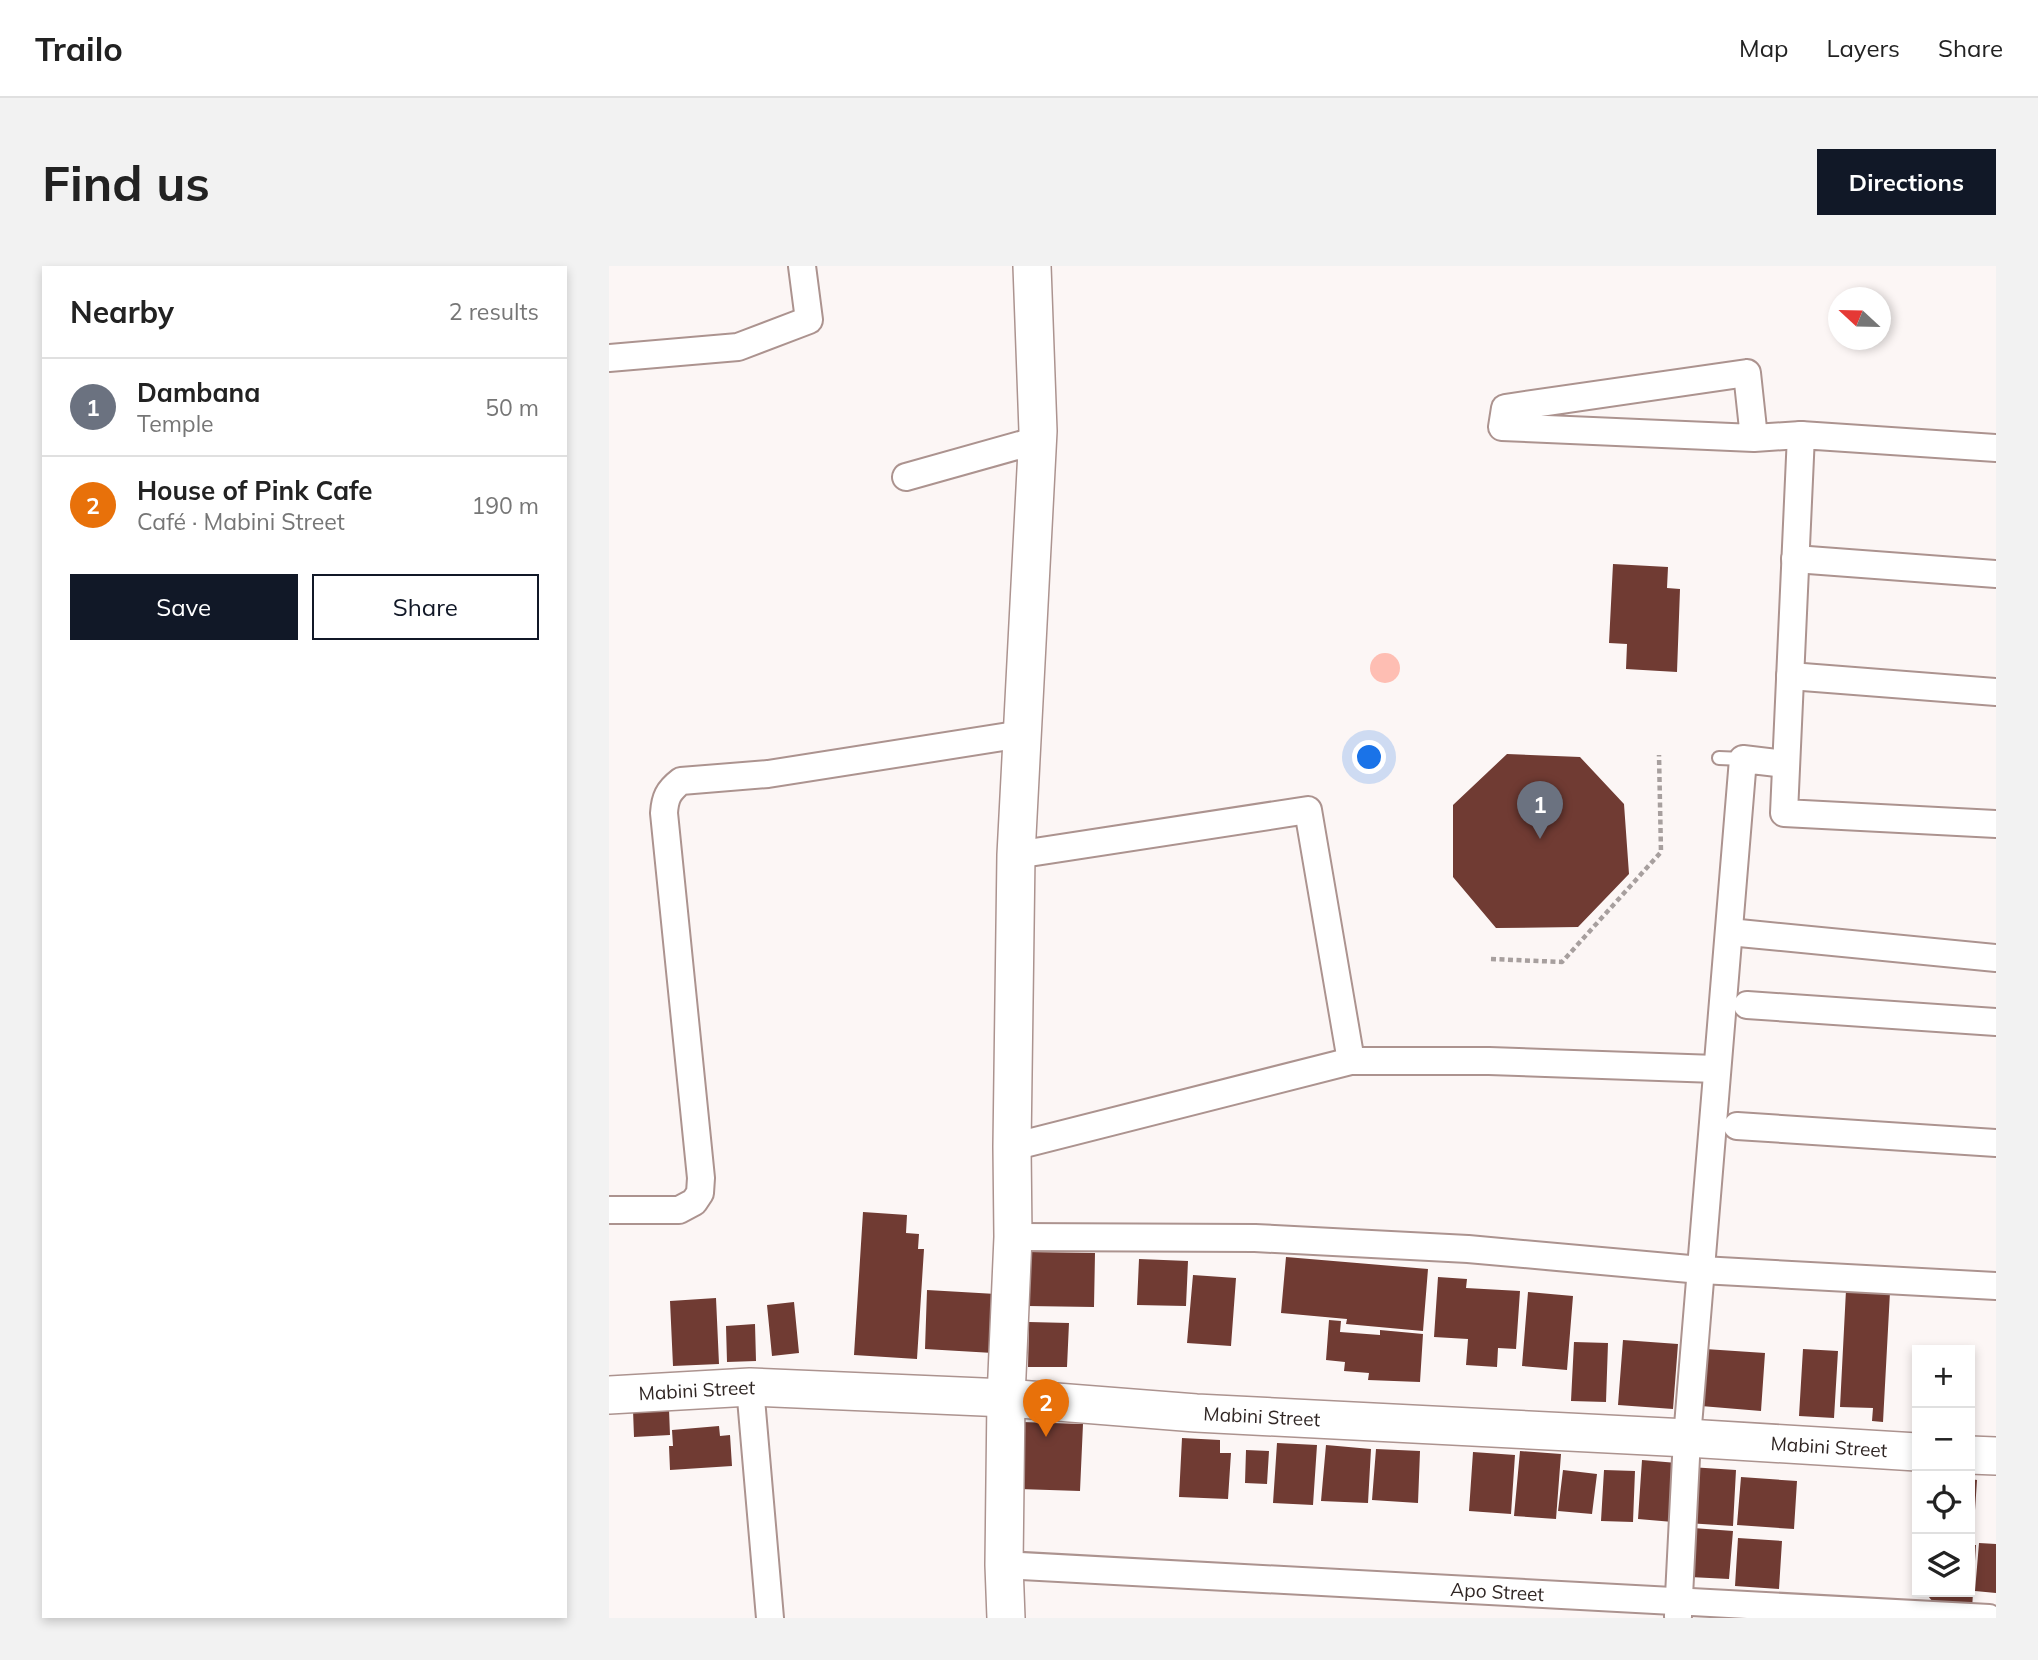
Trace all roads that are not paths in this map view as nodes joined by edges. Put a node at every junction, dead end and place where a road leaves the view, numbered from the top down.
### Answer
1 (801, 266) edge
2 (1032, 266) edge
3 (609, 358) edge
4 (1801, 435) junction
5 (1754, 438) junction
6 (1038, 440) junction
7 (1996, 448) edge
8 (906, 477) dead end
9 (1795, 559) junction
10 (1996, 574) edge
11 (1790, 676) junction
12 (1996, 692) edge
13 (1022, 734) junction
14 (1786, 764) junction
15 (1996, 824) edge
16 (1016, 855) junction
17 (1729, 932) junction
18 (1996, 958) edge
19 (1747, 1004) dead end
20 (1996, 1022) edge
21 (1351, 1061) junction
22 (1716, 1069) junction
23 (1737, 1126) dead end
24 (1996, 1143) edge
25 (1012, 1147) junction
26 (609, 1210) edge
27 (1013, 1237) junction
28 (1701, 1270) junction
29 (1996, 1286) edge
30 (750, 1387) junction
31 (609, 1395) edge
32 (1006, 1398) junction
33 (1687, 1438) junction
34 (1912, 1452) edge
35 (1975, 1455) edge
36 (1996, 1457) edge
37 (1004, 1565) junction
38 (1678, 1609) edge
39 (770, 1618) edge
40 (1006, 1618) edge
41 (1989, 1618) edge

1 - 3 street
2 - 6 street
4 - 5 street
4 - 7 street
4 - 9 street
5 - 5 street
6 - 8 street
6 - 13 street
9 - 10 street
9 - 11 street
11 - 12 street
11 - 14 street
13 - 16 street
13 - 26 street
14 - 15 street
14 - 17 street
16 - 21 street
16 - 25 street
17 - 18 street
17 - 22 street
19 - 20 street
21 - 22 street
21 - 25 street
22 - 28 street
23 - 24 street
25 - 27 street
27 - 28 street
27 - 32 street
28 - 29 street
28 - 33 street
30 - 31 street, Mabini Street
30 - 32 street, Mabini Street
30 - 39 street
32 - 33 street, Mabini Street
32 - 37 street
33 - 34 street, Mabini Street
33 - 38 street
35 - 36 street
37 - 38 street, Apo Street
37 - 40 street
38 - 41 street, Apo Street

